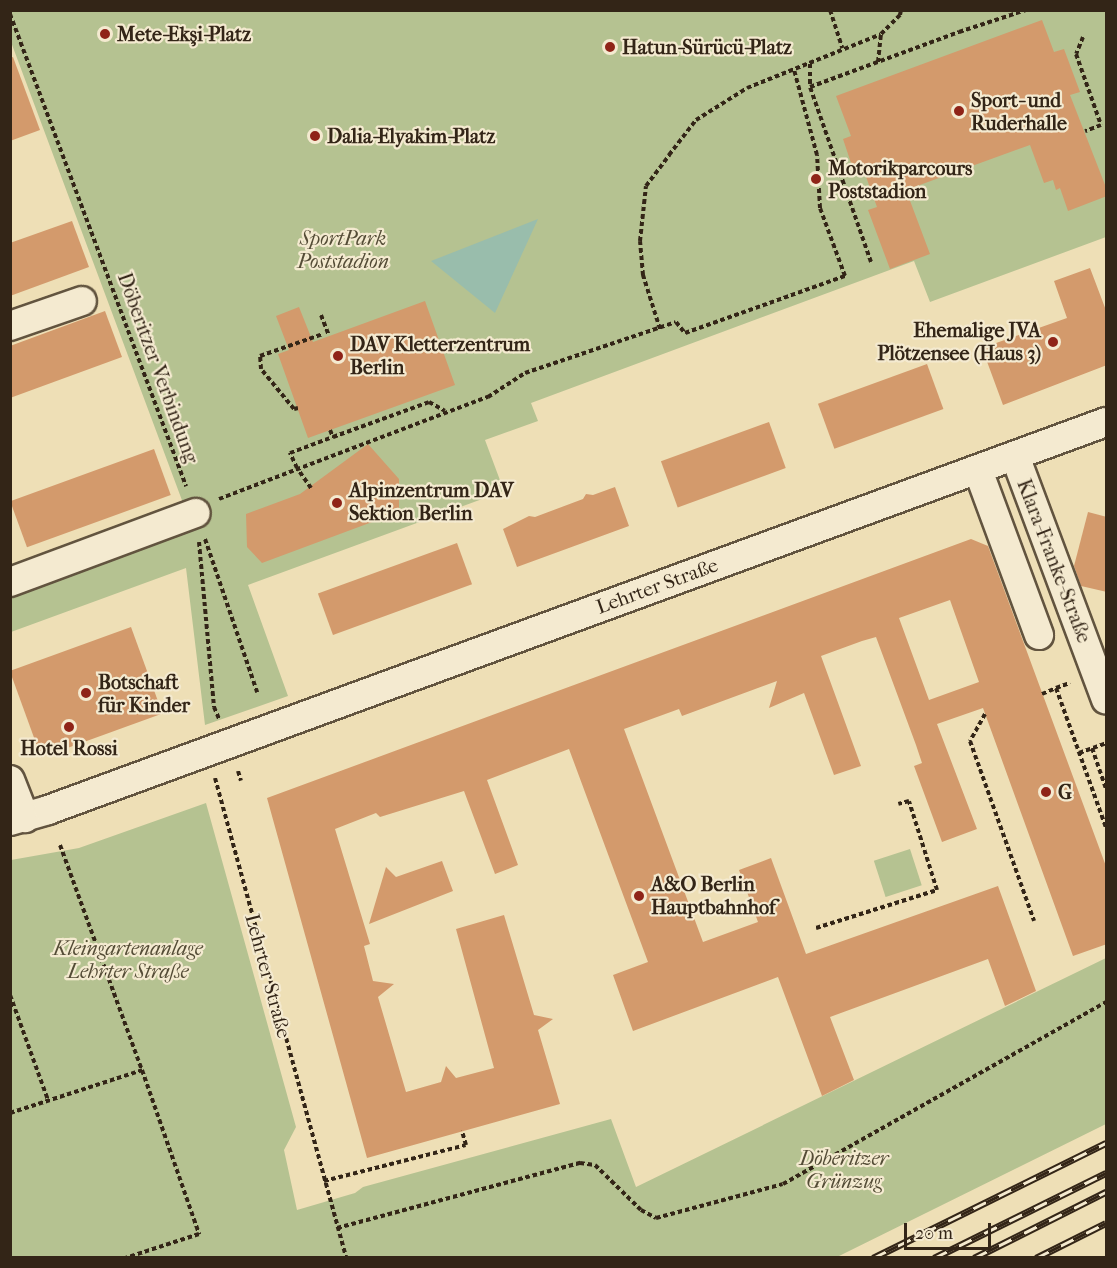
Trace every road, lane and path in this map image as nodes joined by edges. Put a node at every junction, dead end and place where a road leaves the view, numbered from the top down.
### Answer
1 (830, 10) edge
2 (901, 10) edge
3 (1026, 10) edge
4 (10, 14) edge
5 (881, 34) junction
6 (1083, 37) dead end
7 (842, 48) junction
8 (878, 62) junction
9 (810, 64) junction
10 (794, 70) junction
11 (810, 87) junction
12 (1085, 131) dead end
13 (871, 262) dead end
14 (82, 301) dead end
15 (321, 315) dead end
16 (10, 326) edge
17 (660, 329) junction
18 (323, 334) dead end
19 (329, 336) dead end
20 (298, 408) dead end
21 (445, 412) junction
22 (1107, 422) edge
23 (330, 430) dead end
24 (333, 437) junction
25 (1015, 456) junction
26 (297, 468) junction
27 (978, 470) junction
28 (311, 488) dead end
29 (196, 513) junction
30 (10, 582) edge
31 (1039, 634) dead end
32 (1068, 684) dead end
33 (1056, 688) junction
34 (257, 692) dead end
35 (1042, 694) dead end
36 (1107, 700) edge
37 (985, 714) dead end
38 (1107, 743) edge
39 (218, 748) junction
40 (1092, 748) junction
41 (1079, 753) junction
42 (10, 780) edge
43 (1107, 789) edge
44 (898, 804) dead end
45 (18, 820) edge
46 (1107, 828) edge
47 (60, 845) dead end
48 (1034, 921) dead end
49 (816, 928) dead end
50 (10, 995) edge
51 (1107, 1002) edge
52 (142, 1070) junction
53 (48, 1100) junction
54 (10, 1113) edge
55 (462, 1131) dead end
56 (324, 1181) junction
57 (337, 1228) junction
58 (125, 1257) edge
59 (345, 1257) edge

1 - 7 path
2 - 5 path
3 - 8 path
4 - 29 path, Döberitzer Verbindung
5 - 7 path
5 - 8 path
6 - 12 path
7 - 9 path
8 - 11 path
9 - 10 path
9 - 11 path
10 - 17 path
10 - 17 path
11 - 13 path
14 - 16 street
15 - 19 path
17 - 21 path
18 - 20 path
21 - 24 path
21 - 26 path
22 - 25 street, Lehrter Straße
23 - 24 path
24 - 26 path
25 - 27 street, Lehrter Straße
25 - 36 street, Klara-Franke-Straße
26 - 28 path
26 - 29 path
27 - 31 street
27 - 39 street, Lehrter Straße
29 - 30 street
29 - 34 path
29 - 39 path, Döberitzer Verbindung
32 - 33 path
33 - 35 path
33 - 41 path
37 - 48 path
38 - 40 path
39 - 45 street, Lehrter Straße
39 - 56 path, Lehrter Straße
40 - 41 path
40 - 43 path
41 - 46 path
42 - 45 street
44 - 49 path
47 - 52 path
50 - 53 path
51 - 57 path
52 - 53 path
52 - 58 path
53 - 54 path
55 - 56 path
56 - 57 path, Lehrter Straße
57 - 59 path, Lehrter Straße

